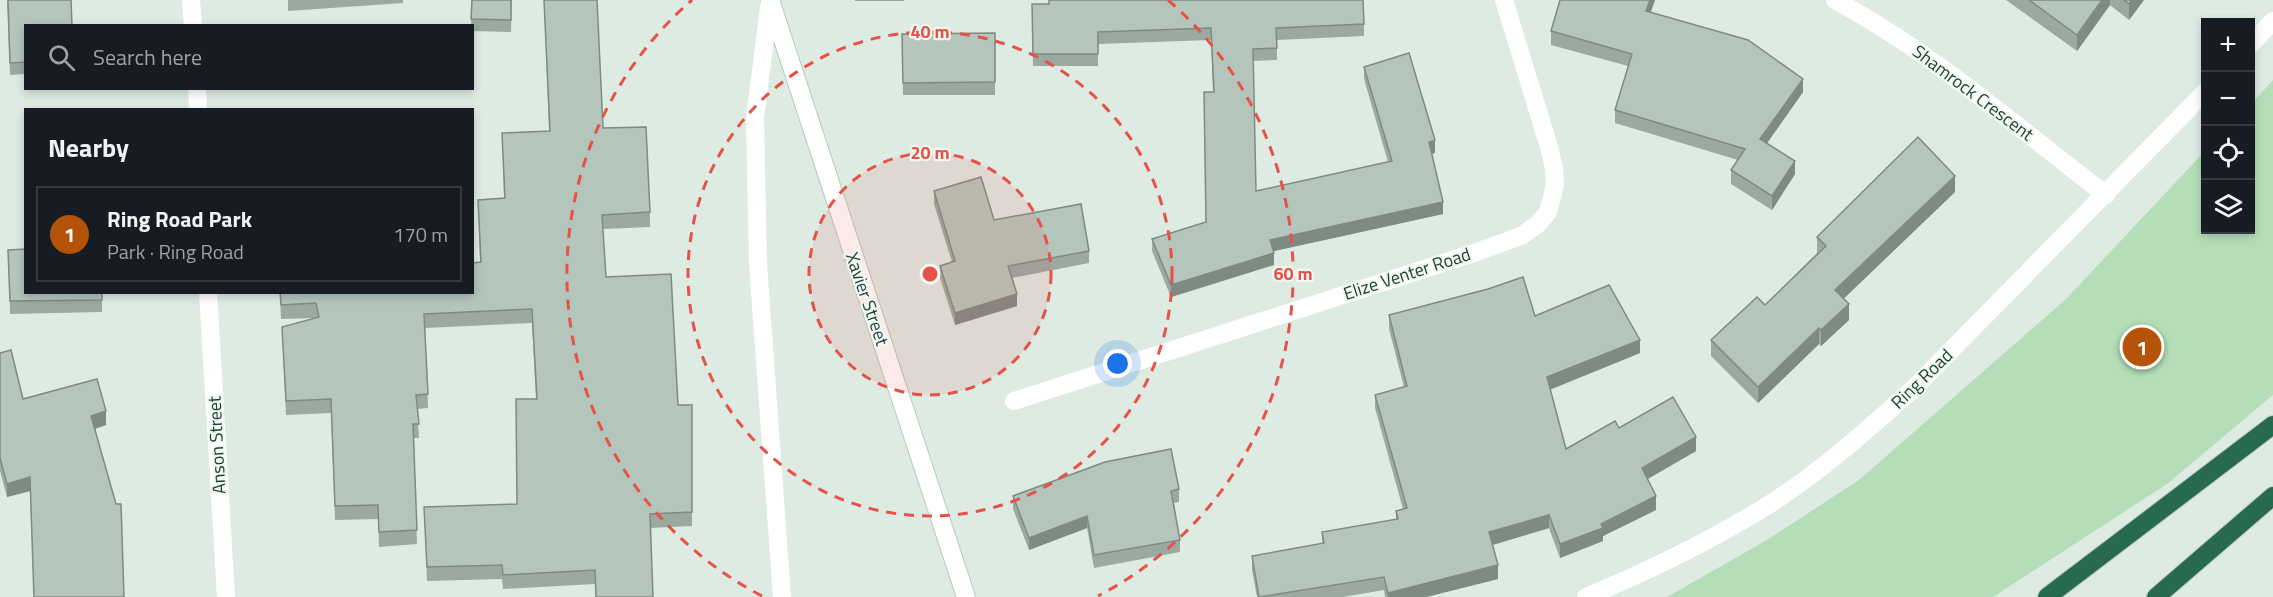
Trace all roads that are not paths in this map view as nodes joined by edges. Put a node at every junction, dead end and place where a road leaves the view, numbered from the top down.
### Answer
1 (191, 0) edge
2 (770, 0) edge
3 (1504, 0) edge
4 (1835, 0) edge
5 (2273, 21) edge
6 (193, 24) edge
7 (2255, 40) edge
8 (196, 90) edge
9 (2201, 95) edge
10 (198, 108) edge
11 (2106, 195) junction
12 (208, 294) edge
13 (1014, 401) dead end
14 (2273, 425) edge
15 (2273, 496) edge
16 (226, 597) edge
17 (782, 597) edge
18 (966, 597) edge
19 (1586, 597) edge
20 (2047, 597) edge
21 (2156, 597) edge

1 - 6 street
2 - 17 street, Xavier Street
2 - 18 street, Xavier Street
3 - 13 street, Elize Venter Road
4 - 11 street, Shamrock Crescent
5 - 7 street
8 - 10 street
9 - 11 street, Ring Road
11 - 19 street, Ring Road
12 - 16 street, Anson Street
14 - 20 highway
15 - 21 highway

